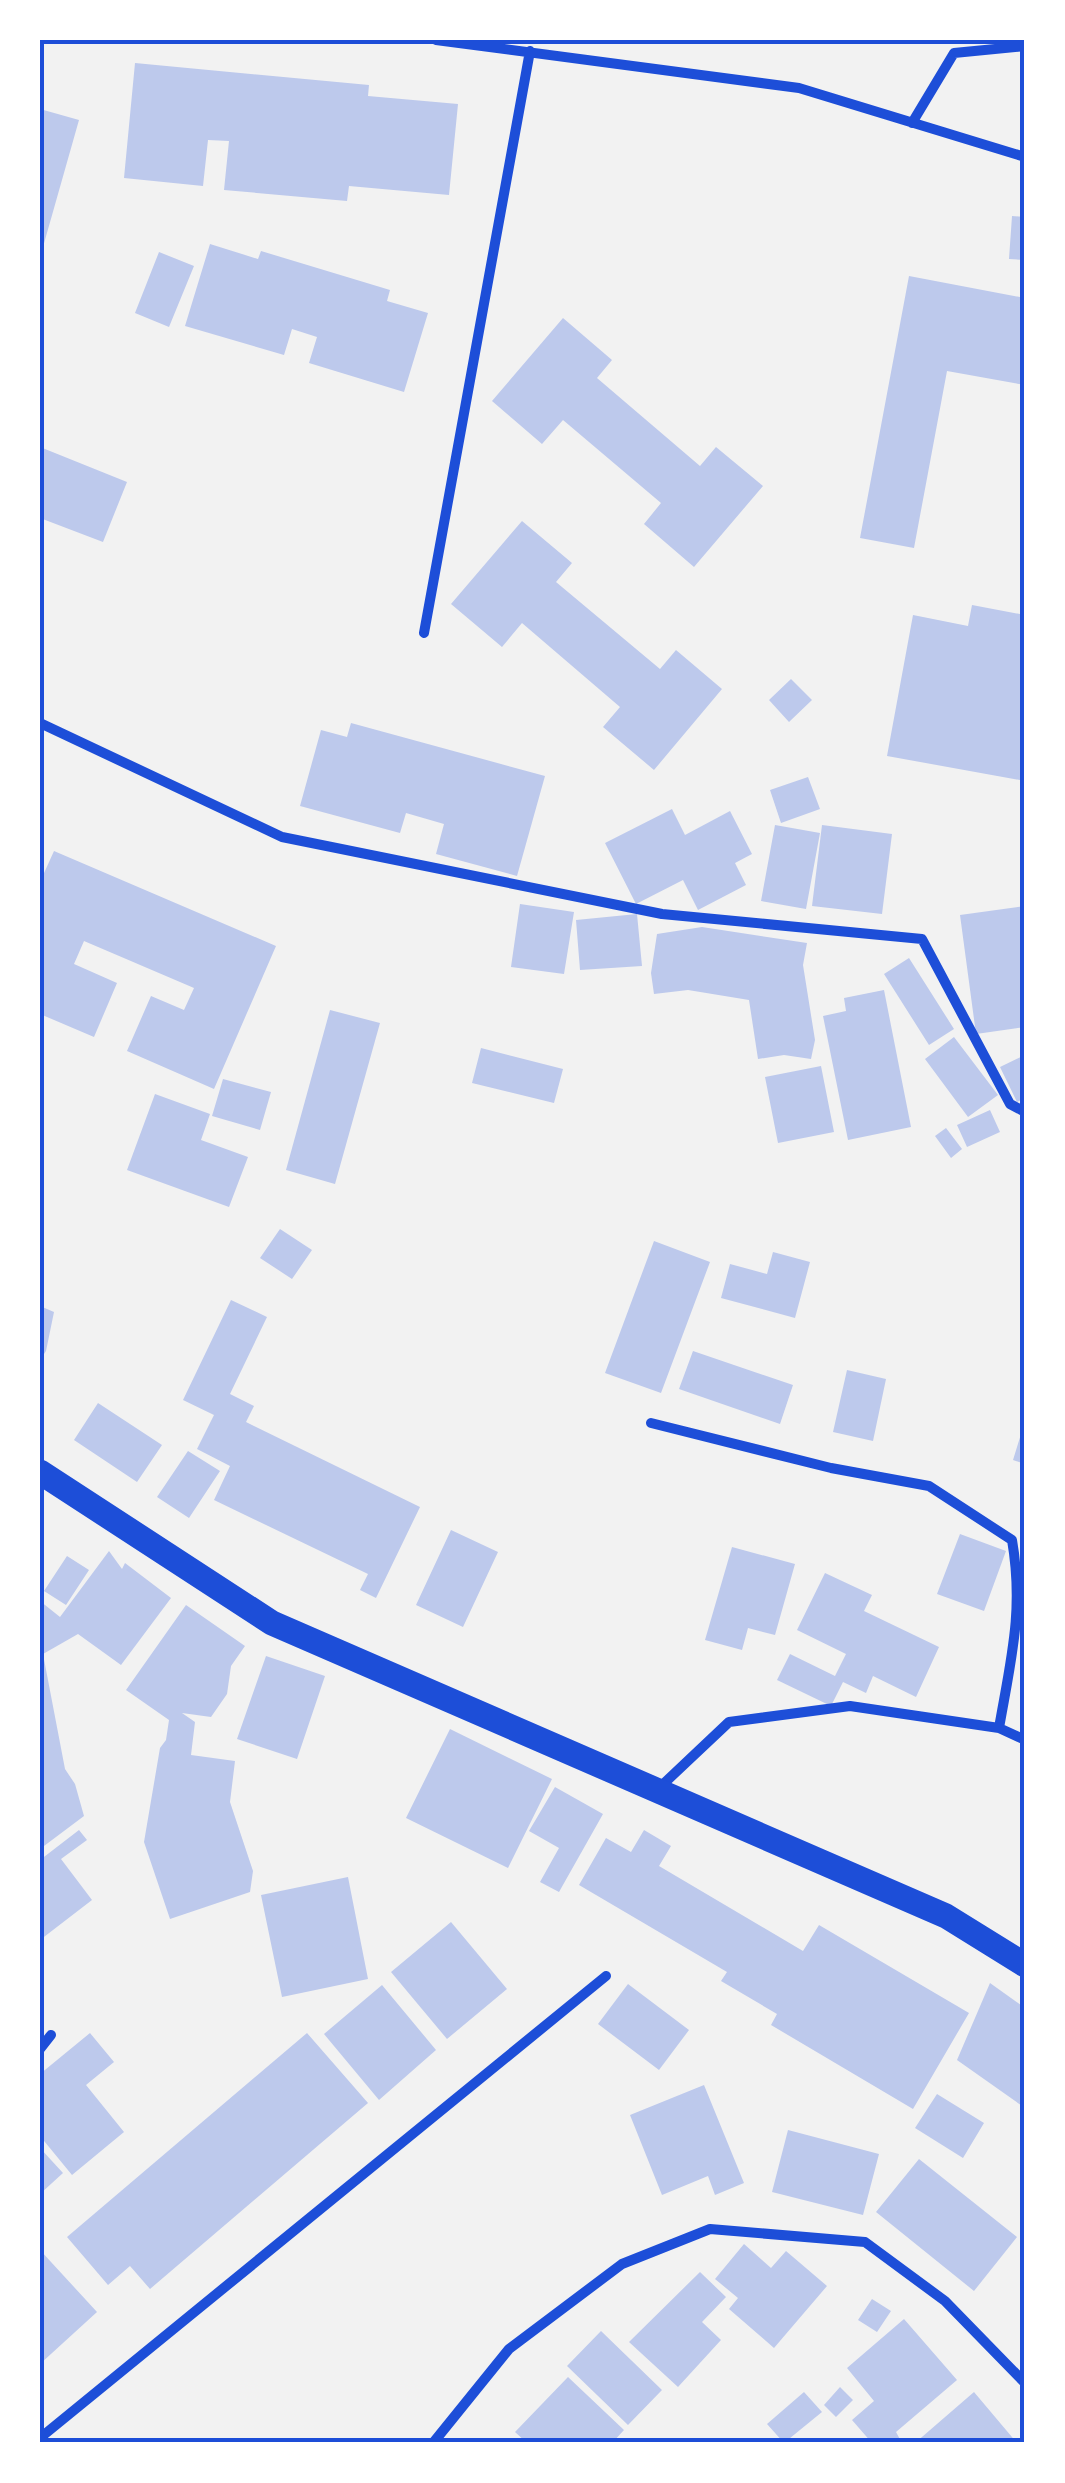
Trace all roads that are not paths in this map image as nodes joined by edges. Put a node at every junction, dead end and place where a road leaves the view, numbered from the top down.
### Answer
1 (436, 40) edge
2 (1025, 46) edge
3 (530, 51) junction
4 (912, 123) junction
5 (1025, 157) edge
6 (424, 633) dead end
7 (40, 723) edge
8 (1025, 1112) edge
9 (650, 1423) dead end
10 (40, 1472) edge
11 (999, 1728) junction
12 (1025, 1740) edge
13 (656, 1790) junction
14 (1025, 1965) edge
15 (606, 1976) dead end
16 (51, 2035) dead end
17 (40, 2049) edge
18 (1025, 2383) edge
19 (40, 2438) edge
20 (433, 2443) edge

1 - 3 street
2 - 4 street
3 - 4 street
3 - 6 street
4 - 5 street
7 - 8 street
9 - 11 street
10 - 13 main road
11 - 12 street
11 - 13 street
13 - 14 main road
15 - 19 street
16 - 17 street
18 - 20 street

